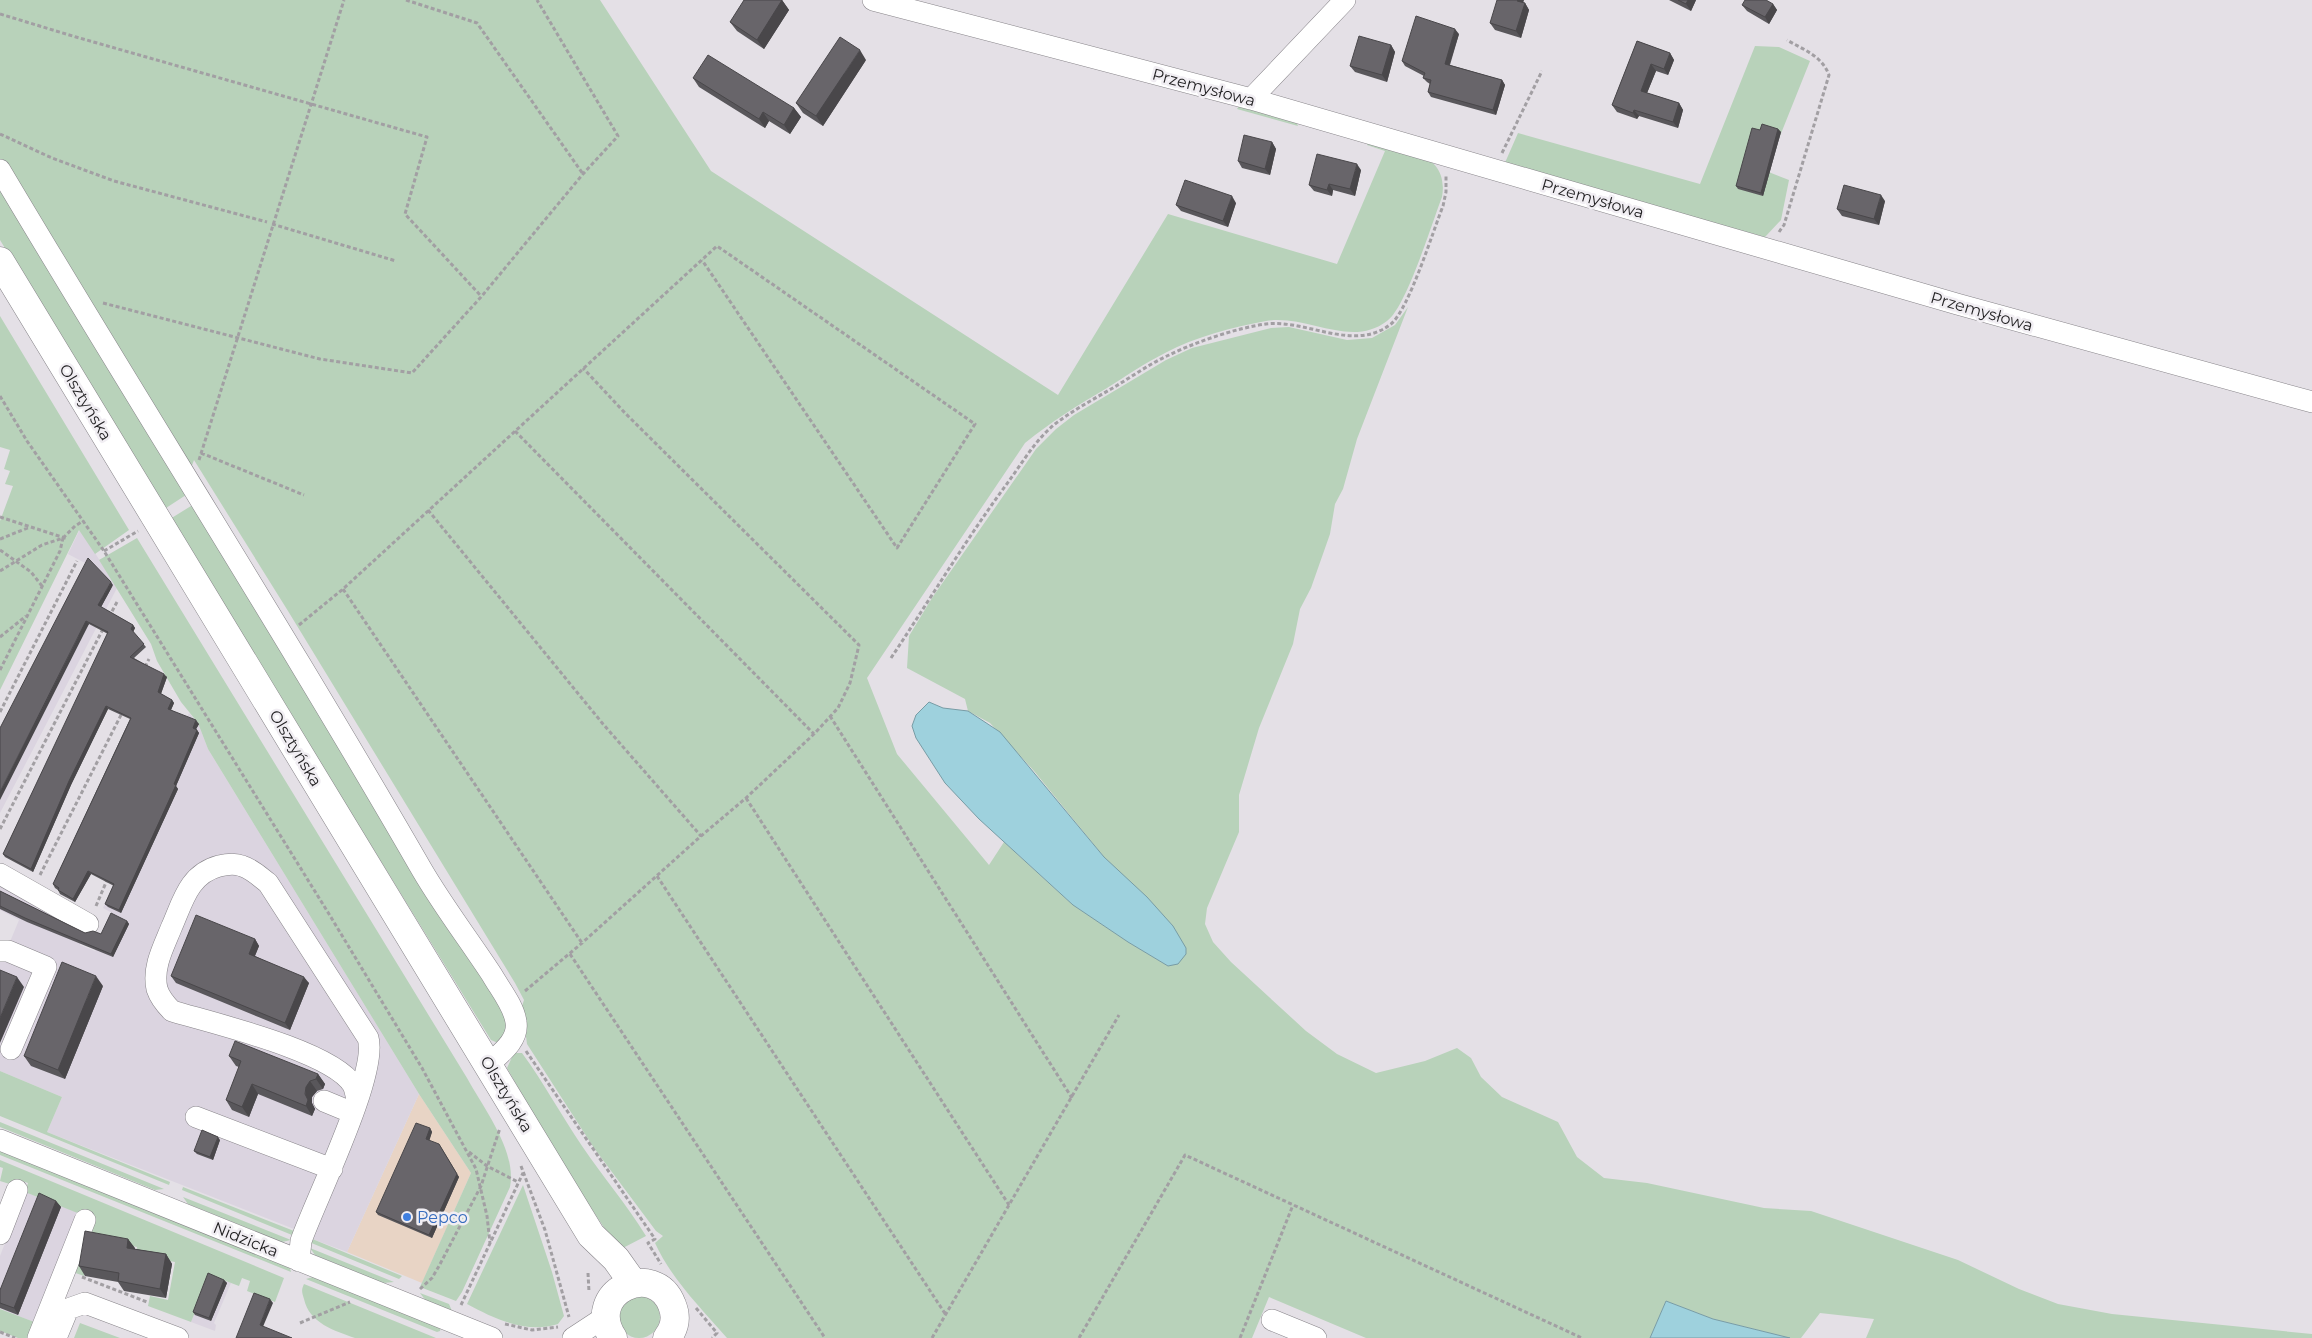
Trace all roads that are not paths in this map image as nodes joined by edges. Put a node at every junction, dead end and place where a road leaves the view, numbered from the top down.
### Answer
1 (873, 0) edge
2 (1345, 0) edge
3 (1251, 99) junction
4 (0, 170) edge
5 (0, 261) edge
6 (2312, 402) edge
7 (0, 874) edge
8 (88, 924) road end
9 (0, 951) edge
10 (10, 1049) dead end
11 (489, 1064) junction
12 (324, 1101) dead end
13 (355, 1106) junction
14 (196, 1117) dead end
15 (0, 1140) edge
16 (332, 1169) junction
17 (17, 1190) dead end
18 (85, 1220) dead end
19 (0, 1234) edge
20 (299, 1261) junction
21 (625, 1288) junction
22 (602, 1319) edge
23 (1272, 1320) dead end
24 (569, 1329) edge
25 (496, 1330) edge
26 (672, 1336) edge
27 (38, 1338) edge
28 (56, 1338) edge
29 (178, 1338) edge
30 (1316, 1338) edge

1 - 3 street, Przemysłowa
2 - 3 street
3 - 6 street, Przemysłowa
4 - 11 street
5 - 11 main road, Olsztyńska
7 - 8 street
9 - 10 street
11 - 21 main road, Olsztyńska
12 - 13 street
13 - 13 street
13 - 16 street
14 - 16 street
15 - 20 street, Nidzicka
16 - 20 street
17 - 19 street
18 - 27 street
20 - 25 street, Nidzicka
21 - 22 main road
21 - 26 main road
22 - 24 street
23 - 30 street
28 - 29 street

